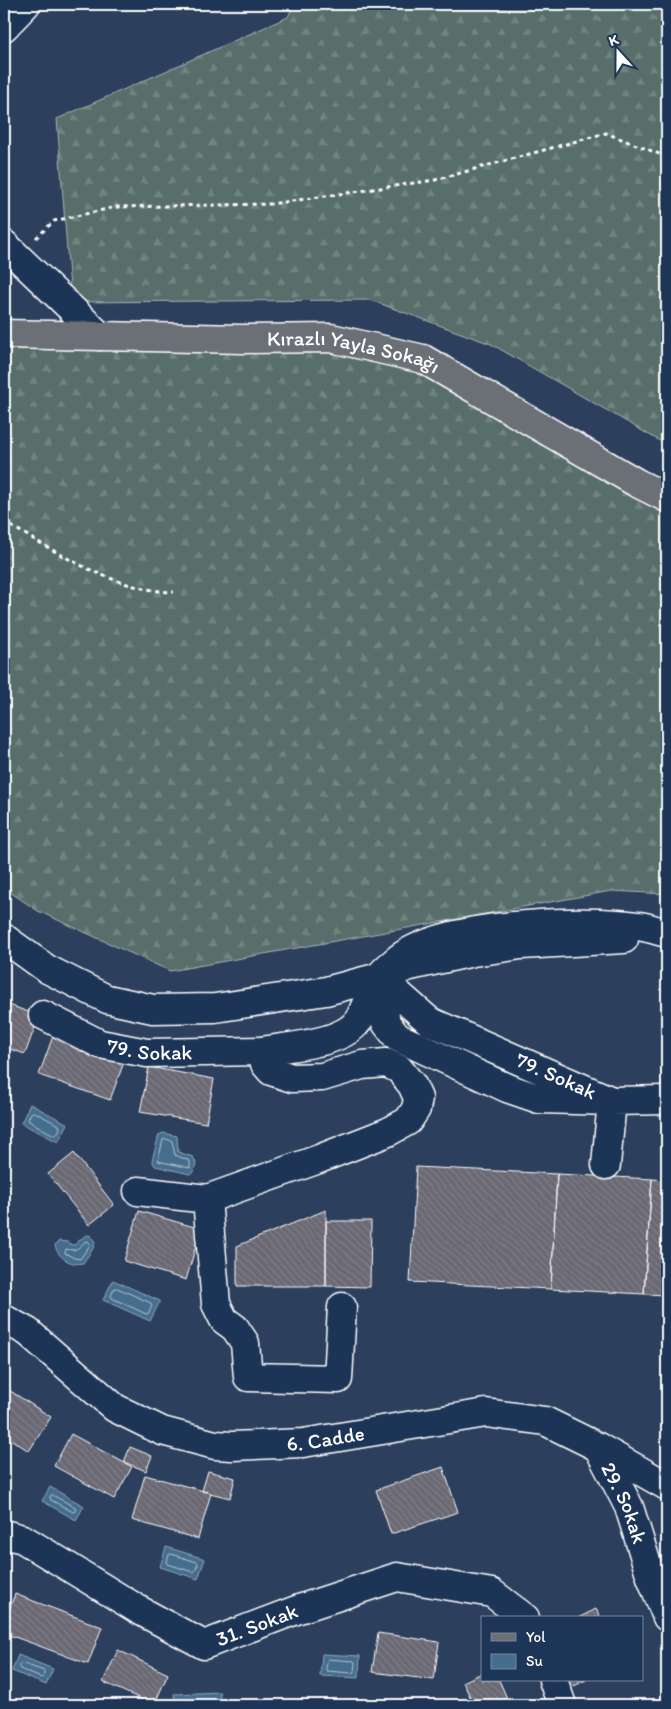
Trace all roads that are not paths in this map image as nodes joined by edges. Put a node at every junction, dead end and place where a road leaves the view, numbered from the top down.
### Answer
1 (26, 4) edge
2 (4, 27) edge
3 (10, 250) edge
4 (4, 334) edge
5 (100, 336) junction
6 (667, 498) edge
7 (667, 935) edge
8 (4, 938) edge
9 (378, 977) junction
10 (43, 1015) dead end
11 (263, 1051) junction
12 (534, 1066) junction
13 (522, 1093) junction
14 (667, 1100) edge
15 (612, 1101) junction
16 (606, 1165) dead end
17 (138, 1191) dead end
18 (208, 1199) junction
19 (342, 1308) dead end
20 (4, 1319) edge
21 (598, 1447) junction
22 (667, 1486) edge
23 (4, 1534) edge
24 (522, 1616) edge
25 (667, 1618) edge
26 (554, 1682) edge
27 (562, 1705) edge

1 - 2 street
3 - 5 street
4 - 5 main road, Kırazlı Yayla Sokağı
5 - 6 main road, Kırazlı Yayla Sokağı
7 - 9 street
8 - 9 street
9 - 11 street, 79. Sokak
9 - 12 street, 79. Sokak
9 - 13 street, 79. Sokak
10 - 11 street, 79. Sokak
11 - 18 street
12 - 13 street
12 - 15 street, 79. Sokak
13 - 15 street, 79. Sokak
14 - 15 street
15 - 16 street
17 - 18 street
18 - 19 street
20 - 21 street, 6. Cadde
21 - 22 street, 6. Cadde
21 - 25 street, 29. Sokak
23 - 24 street, 31. Sokak
26 - 27 street

